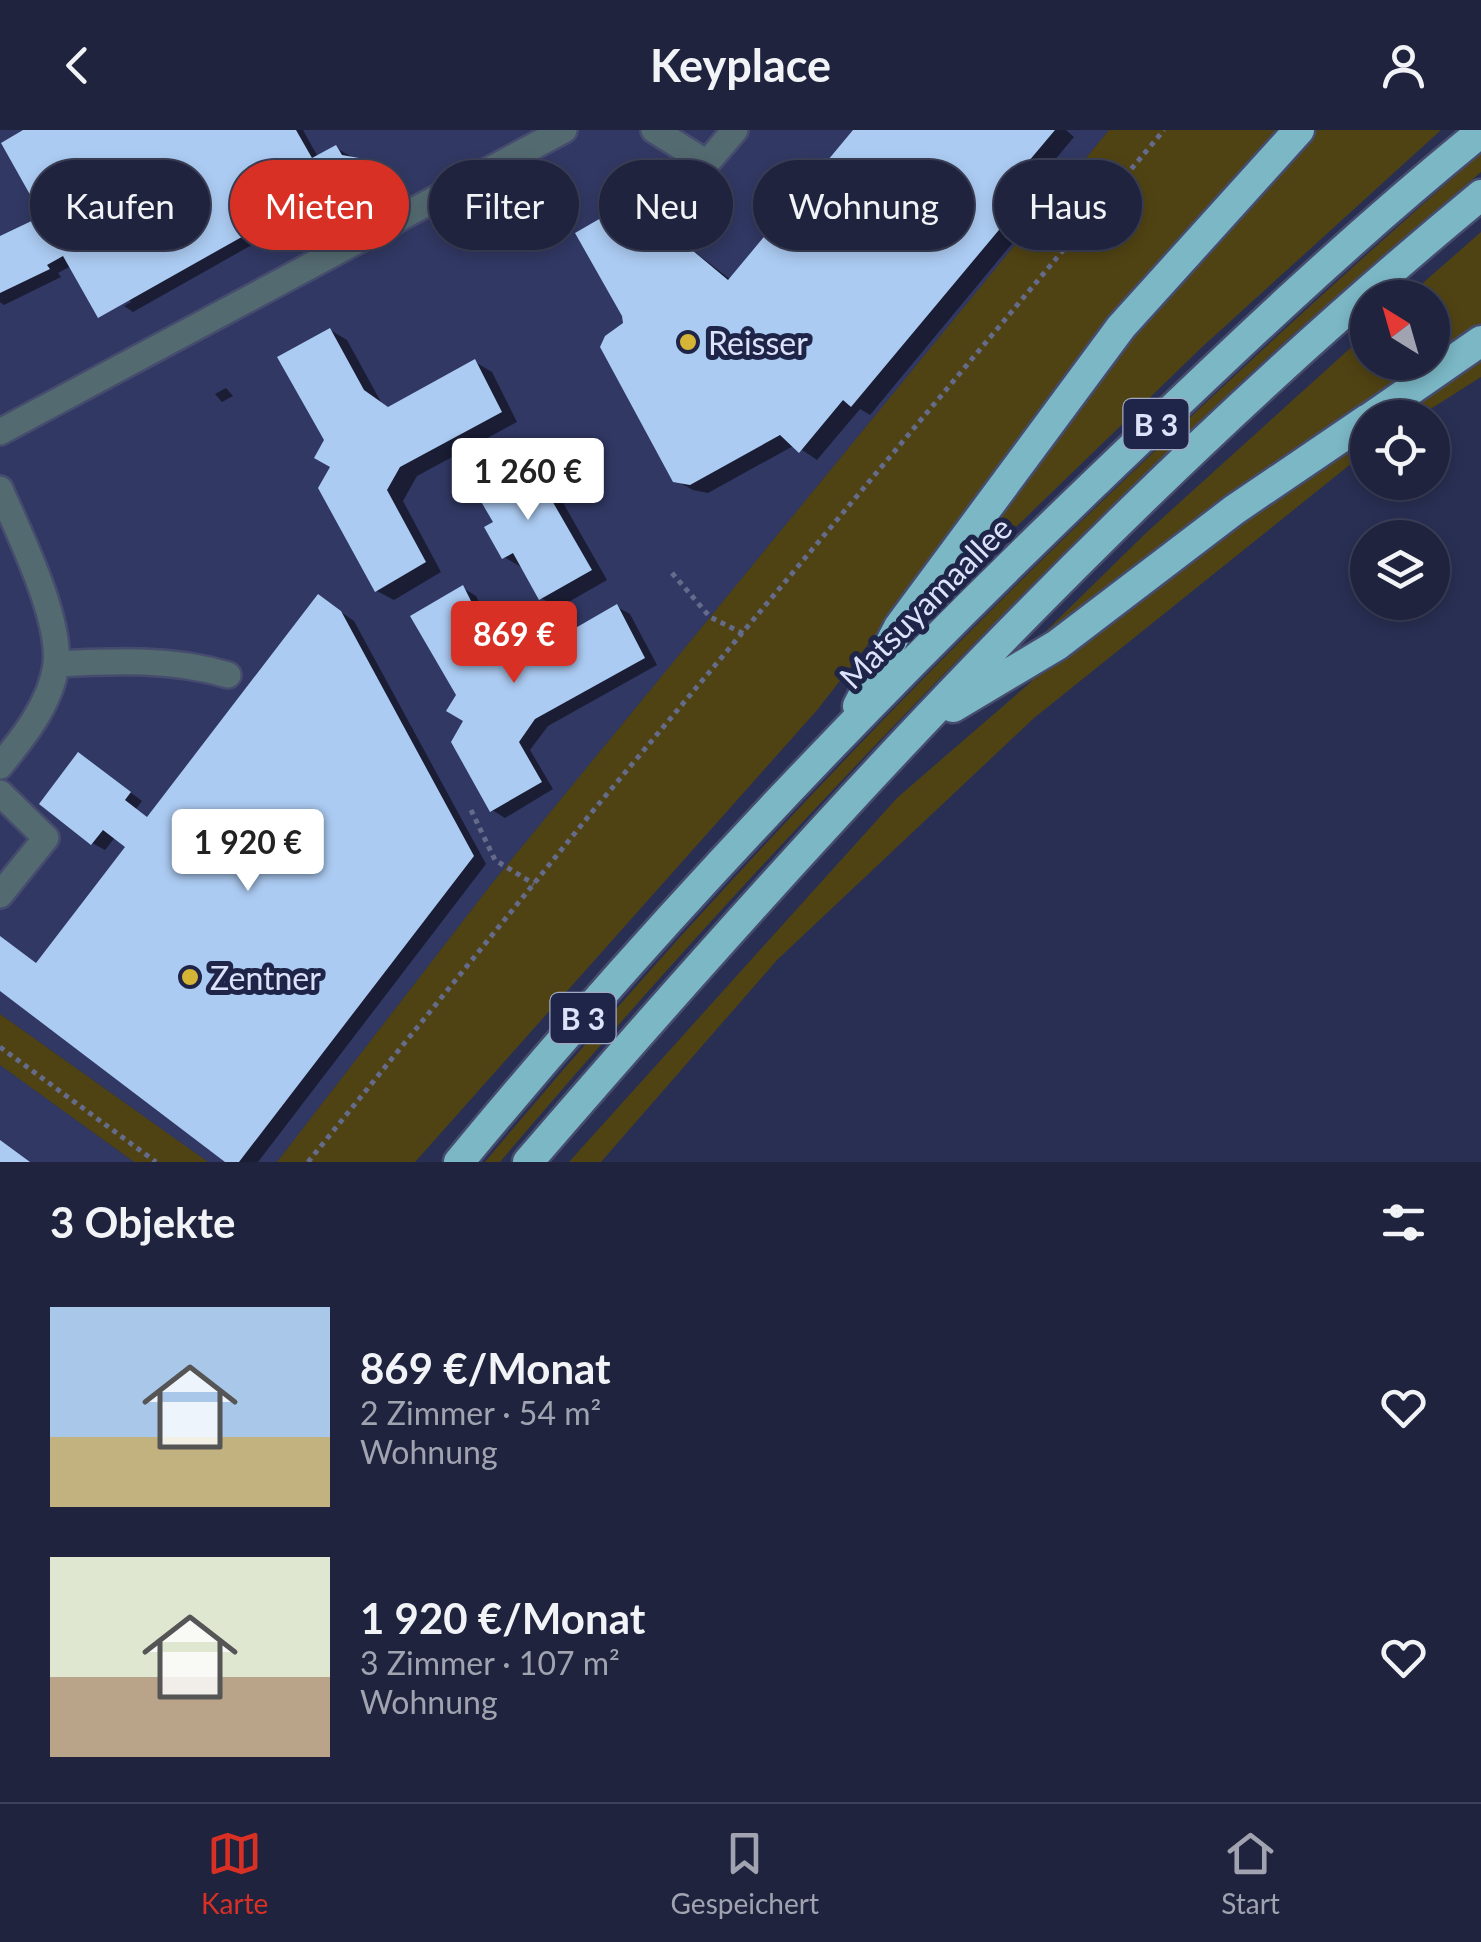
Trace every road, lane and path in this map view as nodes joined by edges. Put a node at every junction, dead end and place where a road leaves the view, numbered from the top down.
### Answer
1 (564, 130) edge
2 (654, 130) edge
3 (735, 130) edge
4 (1164, 130) edge
5 (1299, 130) edge
6 (1481, 132) edge
7 (1481, 195) edge
8 (1481, 342) edge
9 (1396, 400) edge
10 (1350, 431) edge
11 (0, 432) edge
12 (0, 489) edge
13 (672, 573) dead end
14 (744, 634) junction
15 (56, 664) junction
16 (228, 675) dead end
17 (916, 729) junction
18 (845, 731) junction
19 (0, 766) edge
20 (0, 793) edge
21 (470, 810) dead end
22 (534, 884) junction
23 (0, 895) edge
24 (0, 1047) edge
25 (156, 1162) edge
26 (308, 1162) edge
27 (459, 1162) edge
28 (528, 1162) edge

1 - 11 street
2 - 3 street
4 - 14 path
5 - 18 highway
6 - 18 highway, Matsuyamaallee / B 3
7 - 17 highway, B 3
8 - 9 highway
10 - 17 highway
12 - 15 street
13 - 14 path
14 - 22 path
15 - 16 street
15 - 19 street
17 - 28 highway, B 3
18 - 27 highway, Matsuyamaallee / B 3
20 - 23 street
21 - 22 path
22 - 26 path
24 - 25 path

